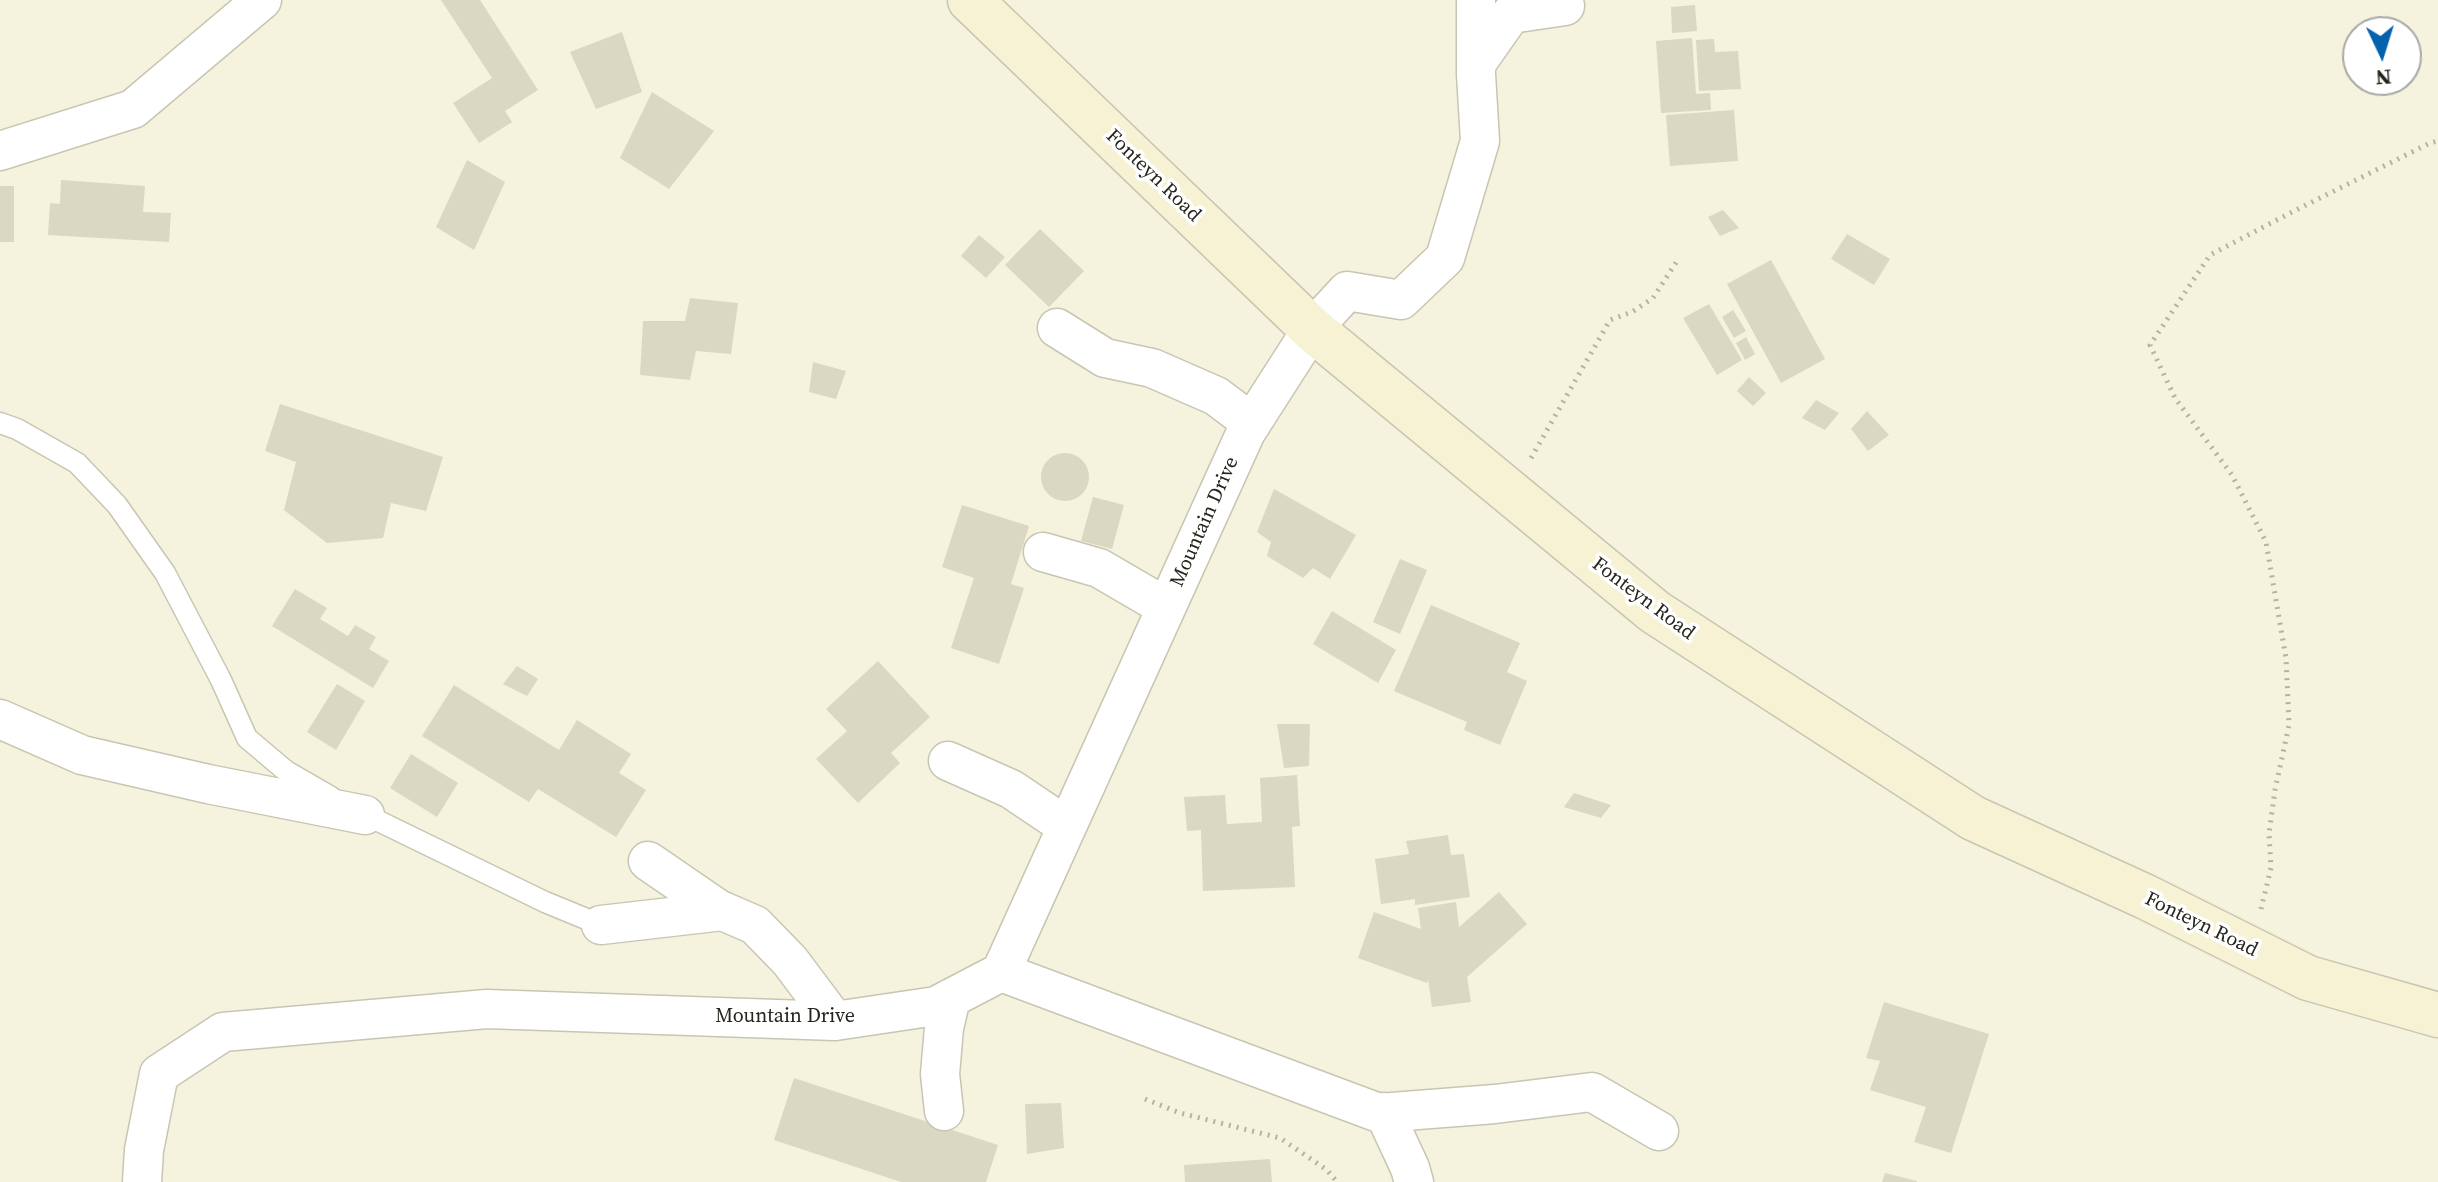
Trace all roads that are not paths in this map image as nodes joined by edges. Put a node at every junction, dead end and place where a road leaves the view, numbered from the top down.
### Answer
1 (262, 0) edge
2 (970, 0) edge
3 (1476, 0) edge
4 (1565, 6) dead end
5 (1476, 64) junction
6 (0, 151) edge
7 (1057, 328) dead end
8 (1312, 329) junction
9 (0, 423) edge
10 (1252, 423) junction
11 (1043, 552) dead end
12 (1166, 607) junction
13 (0, 719) edge
14 (948, 761) dead end
15 (365, 815) junction
16 (1066, 826) junction
17 (648, 861) dead end
18 (723, 911) junction
19 (601, 925) joint
20 (1001, 972) junction
21 (951, 998) junction
22 (2438, 1015) edge
23 (835, 1021) junction
24 (944, 1111) dead end
25 (1384, 1112) junction
26 (1659, 1131) dead end
27 (142, 1182) edge
28 (1414, 1182) edge

1 - 6 street
2 - 8 street, Fonteyn Road
3 - 5 street
4 - 5 street
5 - 8 street, Mountain Drive
7 - 10 street
8 - 10 street, Mountain Drive
8 - 22 street, Fonteyn Road
9 - 15 lane
10 - 12 street, Mountain Drive
11 - 12 street
12 - 16 street, Mountain Drive
13 - 15 street
14 - 16 street
15 - 19 lane
16 - 20 street, Mountain Drive
17 - 18 street
18 - 19 street
18 - 23 street
20 - 21 street, Mountain Drive
20 - 25 street
21 - 23 street, Mountain Drive
21 - 24 street
23 - 27 street, Mountain Drive
25 - 26 street
25 - 28 street

